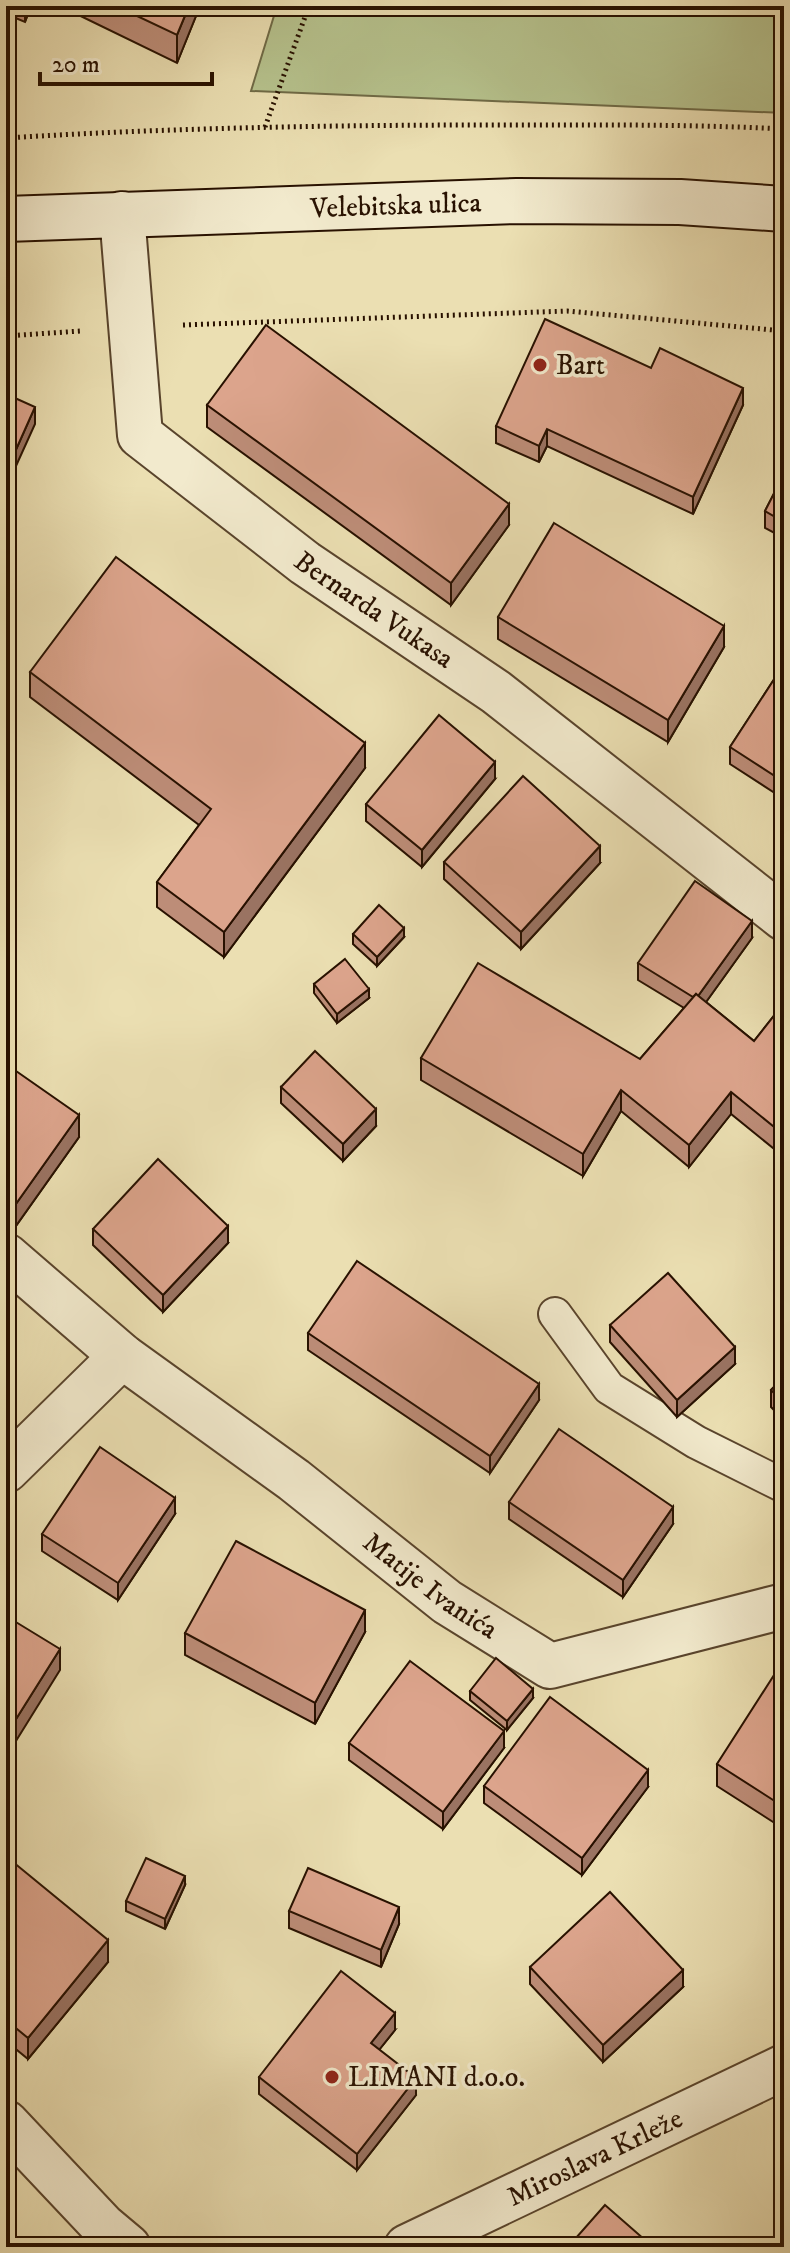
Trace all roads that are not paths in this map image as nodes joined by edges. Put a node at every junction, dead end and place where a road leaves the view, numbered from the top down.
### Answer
1 (784, 209) edge
2 (122, 214) junction
3 (6, 219) edge
4 (784, 918) edge
5 (6, 1256) edge
6 (555, 1314) dead end
7 (122, 1356) junction
8 (6, 1470) edge
9 (784, 1486) edge
10 (784, 1606) edge
11 (784, 2067) edge
12 (6, 2123) edge
13 (128, 2247) edge
14 (407, 2247) edge

1 - 2 street, Velebitska ulica
2 - 3 street, Velebitska ulica
2 - 4 street, Bernarda Vukasa
5 - 7 street, Matije Ivanića
6 - 9 lane
7 - 8 street
7 - 10 street, Matije Ivanića
11 - 14 street, Miroslava Krleže
12 - 13 street

